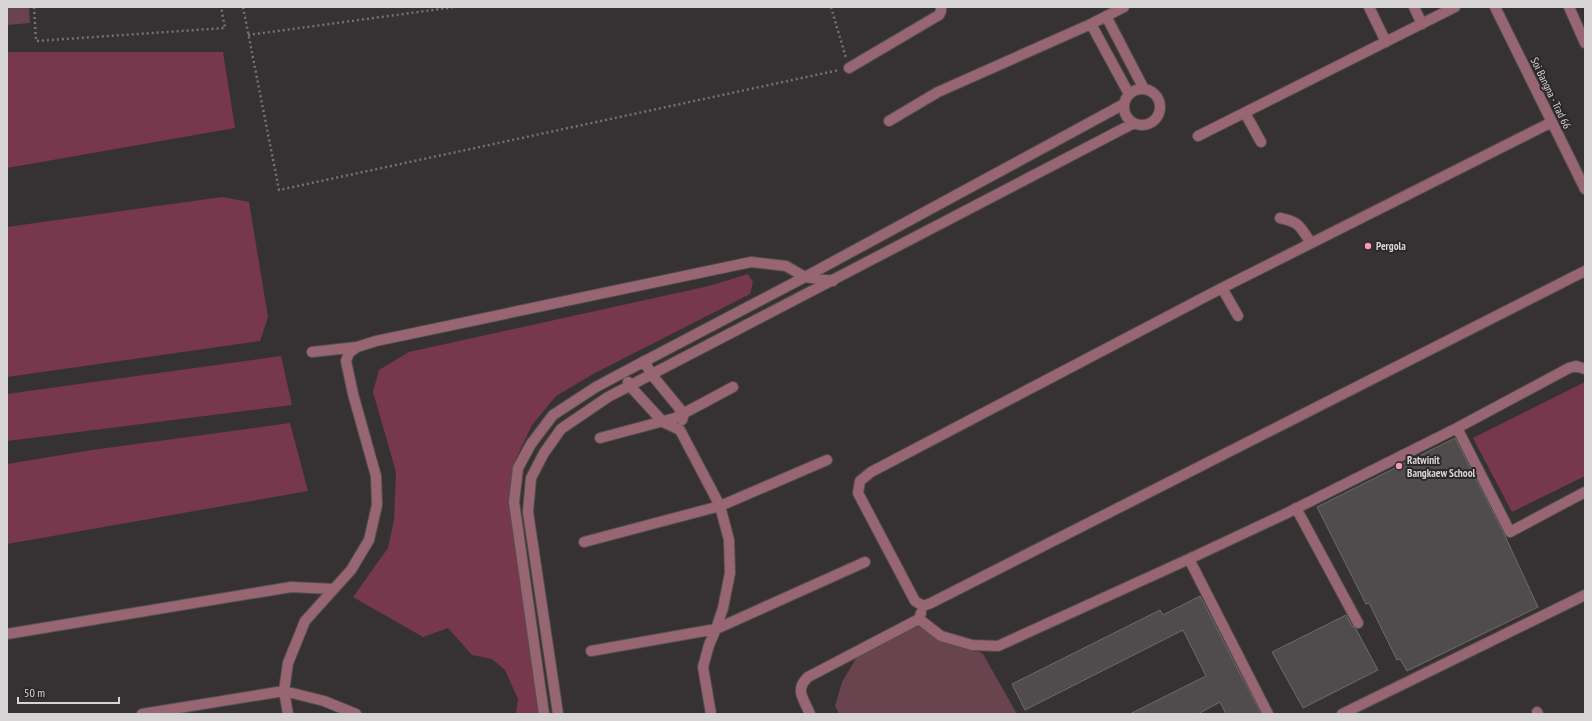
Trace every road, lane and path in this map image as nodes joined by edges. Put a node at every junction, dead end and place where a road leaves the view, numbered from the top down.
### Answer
1 (34, 7) edge
2 (221, 7) edge
3 (243, 7) edge
4 (455, 7) edge
5 (831, 7) edge
6 (941, 7) edge
7 (1124, 7) edge
8 (1369, 7) edge
9 (1414, 7) edge
10 (1455, 7) edge
11 (1495, 7) edge
12 (1569, 7) edge
13 (1106, 16) junction
14 (1091, 24) junction
15 (1422, 24) junction
16 (248, 35) junction
17 (1386, 42) junction
18 (1585, 43) edge
19 (849, 68) junction
20 (1144, 89) junction
21 (1129, 94) junction
22 (1124, 104) junction
23 (1245, 113) junction
24 (889, 121) dead end
25 (1552, 122) junction
26 (1134, 123) junction
27 (1198, 136) dead end
28 (1261, 142) dead end
29 (1582, 177) edge
30 (1585, 189) edge
31 (1280, 218) dead end
32 (1311, 243) junction
33 (1585, 271) edge
34 (805, 277) junction
35 (833, 281) junction
36 (1222, 288) junction
37 (1238, 316) dead end
38 (357, 347) junction
39 (312, 352) dead end
40 (644, 361) junction
41 (1585, 369) edge
42 (624, 372) junction
43 (652, 375) junction
44 (601, 384) junction
45 (630, 386) junction
46 (733, 387) dead end
47 (608, 397) junction
48 (684, 414) junction
49 (663, 422) junction
50 (1457, 428) junction
51 (680, 430) junction
52 (600, 438) dead end
53 (828, 460) dead end
54 (1585, 492) edge
55 (720, 506) junction
56 (1296, 508) junction
57 (584, 542) dead end
58 (1189, 559) junction
59 (865, 562) dead end
60 (334, 589) junction
61 (1585, 595) edge
62 (923, 606) junction
63 (919, 619) junction
64 (1358, 623) dead end
65 (716, 630) junction
66 (7, 634) edge
67 (547, 639) junction
68 (534, 643) junction
69 (591, 651) dead end
70 (284, 691) junction
71 (142, 714) edge
72 (288, 714) edge
73 (356, 714) edge
74 (544, 714) edge
75 (558, 714) edge
76 (711, 714) edge
77 (810, 714) edge
78 (1268, 714) edge
79 (1342, 714) edge

1 - 2 path
3 - 16 path
4 - 16 path
5 - 19 path
6 - 19 street
7 - 13 street
8 - 17 street
9 - 15 street
10 - 15 street
11 - 25 street, Soi Bangna - Trad 66
12 - 18 street
13 - 14 street
13 - 20 street
14 - 21 street
14 - 24 street
15 - 17 street
16 - 19 path
17 - 23 street
20 - 21 street
20 - 26 street
21 - 22 street
22 - 26 street
22 - 34 street
23 - 27 street
23 - 28 street
25 - 29 street, Soi Bangna - Trad 66
25 - 32 street
26 - 35 street
29 - 30 street, Soi Bangna - Trad 66
31 - 32 street
32 - 36 street
33 - 62 street
34 - 35 street
34 - 38 street
34 - 40 street
35 - 43 street
36 - 37 street
36 - 62 street
38 - 39 street
38 - 60 street
40 - 42 street
40 - 43 street
41 - 50 street
42 - 44 street
42 - 45 street
43 - 45 street
43 - 48 street
44 - 47 street
44 - 68 street
45 - 47 street
45 - 49 street
46 - 48 street
47 - 67 street
48 - 49 street
48 - 51 street
49 - 51 street
49 - 52 street
50 - 54 street
50 - 56 street
51 - 55 street
53 - 55 street
55 - 57 street
55 - 65 street
56 - 58 street
56 - 64 street
58 - 63 street
58 - 78 street
59 - 65 street
60 - 66 street
60 - 70 street
61 - 79 street
62 - 63 street
63 - 77 street
65 - 69 street
65 - 76 street
67 - 68 street
67 - 75 street
68 - 74 street
70 - 71 street
70 - 72 street
70 - 73 street

